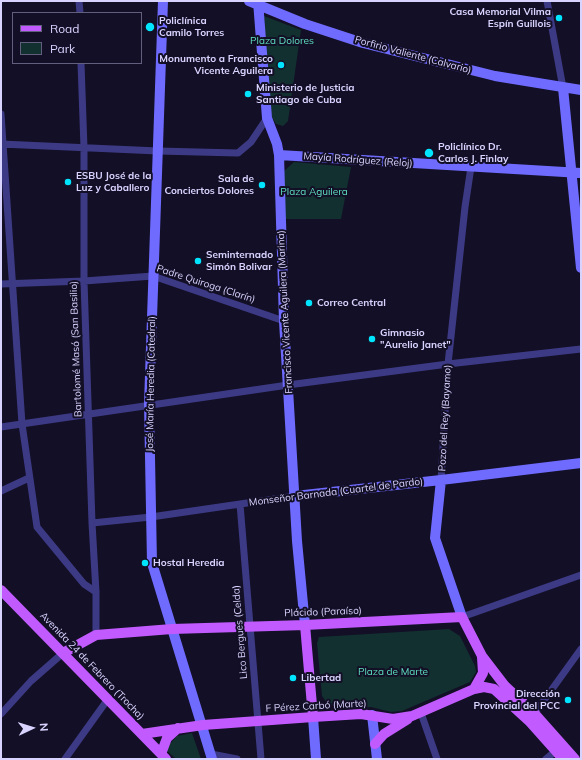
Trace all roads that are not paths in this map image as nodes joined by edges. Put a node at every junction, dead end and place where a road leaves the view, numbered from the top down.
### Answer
1 (79, 1) edge
2 (163, 1) edge
3 (546, 1) edge
4 (255, 2) edge
5 (80, 12) edge
6 (81, 64) edge
7 (563, 88) junction
8 (581, 90) edge
9 (1, 114) edge
10 (267, 118) junction
11 (2, 144) edge
12 (84, 148) junction
13 (158, 151) junction
14 (279, 155) junction
15 (471, 167) junction
16 (577, 173) edge
17 (581, 268) edge
18 (153, 276) junction
19 (84, 281) junction
20 (14, 283) junction
21 (1, 284) edge
22 (284, 321) junction
23 (581, 349) edge
24 (448, 364) junction
25 (288, 385) junction
26 (148, 404) junction
27 (88, 415) junction
28 (22, 424) junction
29 (1, 427) edge
30 (581, 463) edge
31 (29, 478) junction
32 (441, 480) junction
33 (1, 491) edge
34 (294, 496) junction
35 (240, 504) junction
36 (151, 517) junction
37 (92, 523) junction
38 (581, 575) edge
39 (1, 590) edge
40 (96, 592) junction
41 (462, 617) junction
42 (249, 626) junction
43 (305, 626) junction
44 (172, 629) junction
45 (96, 635) junction
46 (581, 649) edge
47 (63, 653) junction
48 (482, 656) junction
49 (474, 689) junction
50 (108, 699) junction
51 (1, 714) edge
52 (372, 715) junction
53 (417, 715) junction
54 (313, 716) junction
55 (532, 717) junction
56 (258, 722) junction
57 (203, 725) junction
58 (179, 728) junction
59 (142, 734) junction
60 (375, 744) junction
61 (559, 747) junction
62 (212, 756) edge
63 (162, 757) edge
64 (65, 759) edge
65 (237, 759) edge
66 (260, 759) edge
67 (316, 759) edge
68 (377, 759) edge
69 (437, 759) edge
70 (546, 759) edge
71 (564, 759) edge
72 (574, 759) edge

1 - 5 street
2 - 13 street, José María Heredia (Catedral)
3 - 7 street
4 - 7 street, Porfirio Valiente (Calvario)
4 - 10 street, Francisco Vicente Aguilera (Marina)
6 - 12 street, Bartolomé Masó (San Basilio)
7 - 8 street, Porfirio Valiente (Calvario)
7 - 16 street
9 - 11 street
10 - 13 street
10 - 14 street, Francisco Vicente Aguilera (Marina)
11 - 12 street
11 - 20 street
12 - 13 street
12 - 19 street, Bartolomé Masó (San Basilio)
13 - 18 street, José María Heredia (Catedral)
14 - 15 street, Mayía Rodríguez (Reloj)
14 - 22 street, Francisco Vicente Aguilera (Marina)
15 - 16 street, Mayía Rodríguez (Reloj)
15 - 24 street, Pozo del Rey (Bayamo)
16 - 17 street
18 - 19 street, Padre Quiroga (Clarín)
18 - 22 street, Padre Quiroga (Clarín)
18 - 26 street, José María Heredia (Catedral)
19 - 20 street, Padre Quiroga (Clarín)
19 - 27 street, Bartolomé Masó (San Basilio)
20 - 21 street, Padre Quiroga (Clarín)
20 - 28 street
22 - 25 street, Francisco Vicente Aguilera (Marina)
23 - 24 street
24 - 25 street
24 - 32 street, Pozo del Rey (Bayamo)
25 - 26 street
25 - 34 street, Francisco Vicente Aguilera (Marina)
26 - 27 street
26 - 36 street, José María Heredia (Catedral)
27 - 28 street
27 - 37 street, Bartolomé Masó (San Basilio)
28 - 29 street
28 - 31 street
30 - 32 street, Monseñor Barnada (Cuartel de Pardo)
31 - 33 street
31 - 40 street
32 - 34 street, Monseñor Barnada (Cuartel de Pardo)
32 - 41 street, Pozo del Rey (Bayamo)
34 - 35 street, Monseñor Barnada (Cuartel de Pardo)
34 - 43 street, Francisco Vicente Aguilera (Marina)
35 - 36 street, Monseñor Barnada (Cuartel de Pardo)
35 - 42 street, Lico Bergues (Celda)
36 - 37 street, Monseñor Barnada (Cuartel de Pardo)
36 - 44 street, José María Heredia (Catedral)
37 - 40 street, Bartolomé Masó (San Basilio)
38 - 41 street, Plácido (Paraíso)
39 - 47 main road, Avenida 24 de Febrero (Trocha)
40 - 45 street, Bartolomé Masó (San Basilio)
41 - 43 main road, Plácido (Paraíso)
41 - 48 main road
42 - 43 main road, Plácido (Paraíso)
42 - 44 main road, Plácido (Paraíso)
42 - 56 street, Lico Bergues (Celda)
43 - 54 main road
44 - 45 main road, Plácido (Paraíso)
44 - 57 street, José María Heredia (Catedral)
45 - 47 main road, Plácido (Paraíso)
46 - 55 street
47 - 50 main road, Avenida 24 de Febrero (Trocha)
47 - 51 street
48 - 49 main road
48 - 55 main road
49 - 53 main road, F Pérez Carbó (Marte)
49 - 55 main road
50 - 59 main road, Avenida 24 de Febrero (Trocha)
50 - 64 street
52 - 53 main road, F Pérez Carbó (Marte)
52 - 54 main road, F Pérez Carbó (Marte)
52 - 60 street
53 - 60 main road
53 - 69 street
54 - 56 main road, F Pérez Carbó (Marte)
54 - 67 street
55 - 61 main road
56 - 57 main road, F Pérez Carbó (Marte)
56 - 66 street, Lico Bergues (Celda)
57 - 58 main road, F Pérez Carbó (Marte)
57 - 62 street, José María Heredia (Catedral)
58 - 59 main road, F Pérez Carbó (Marte)
58 - 63 main road
59 - 63 main road, Avenida 24 de Febrero (Trocha)
60 - 68 street
61 - 70 street
61 - 71 main road
61 - 72 main road
62 - 65 street

